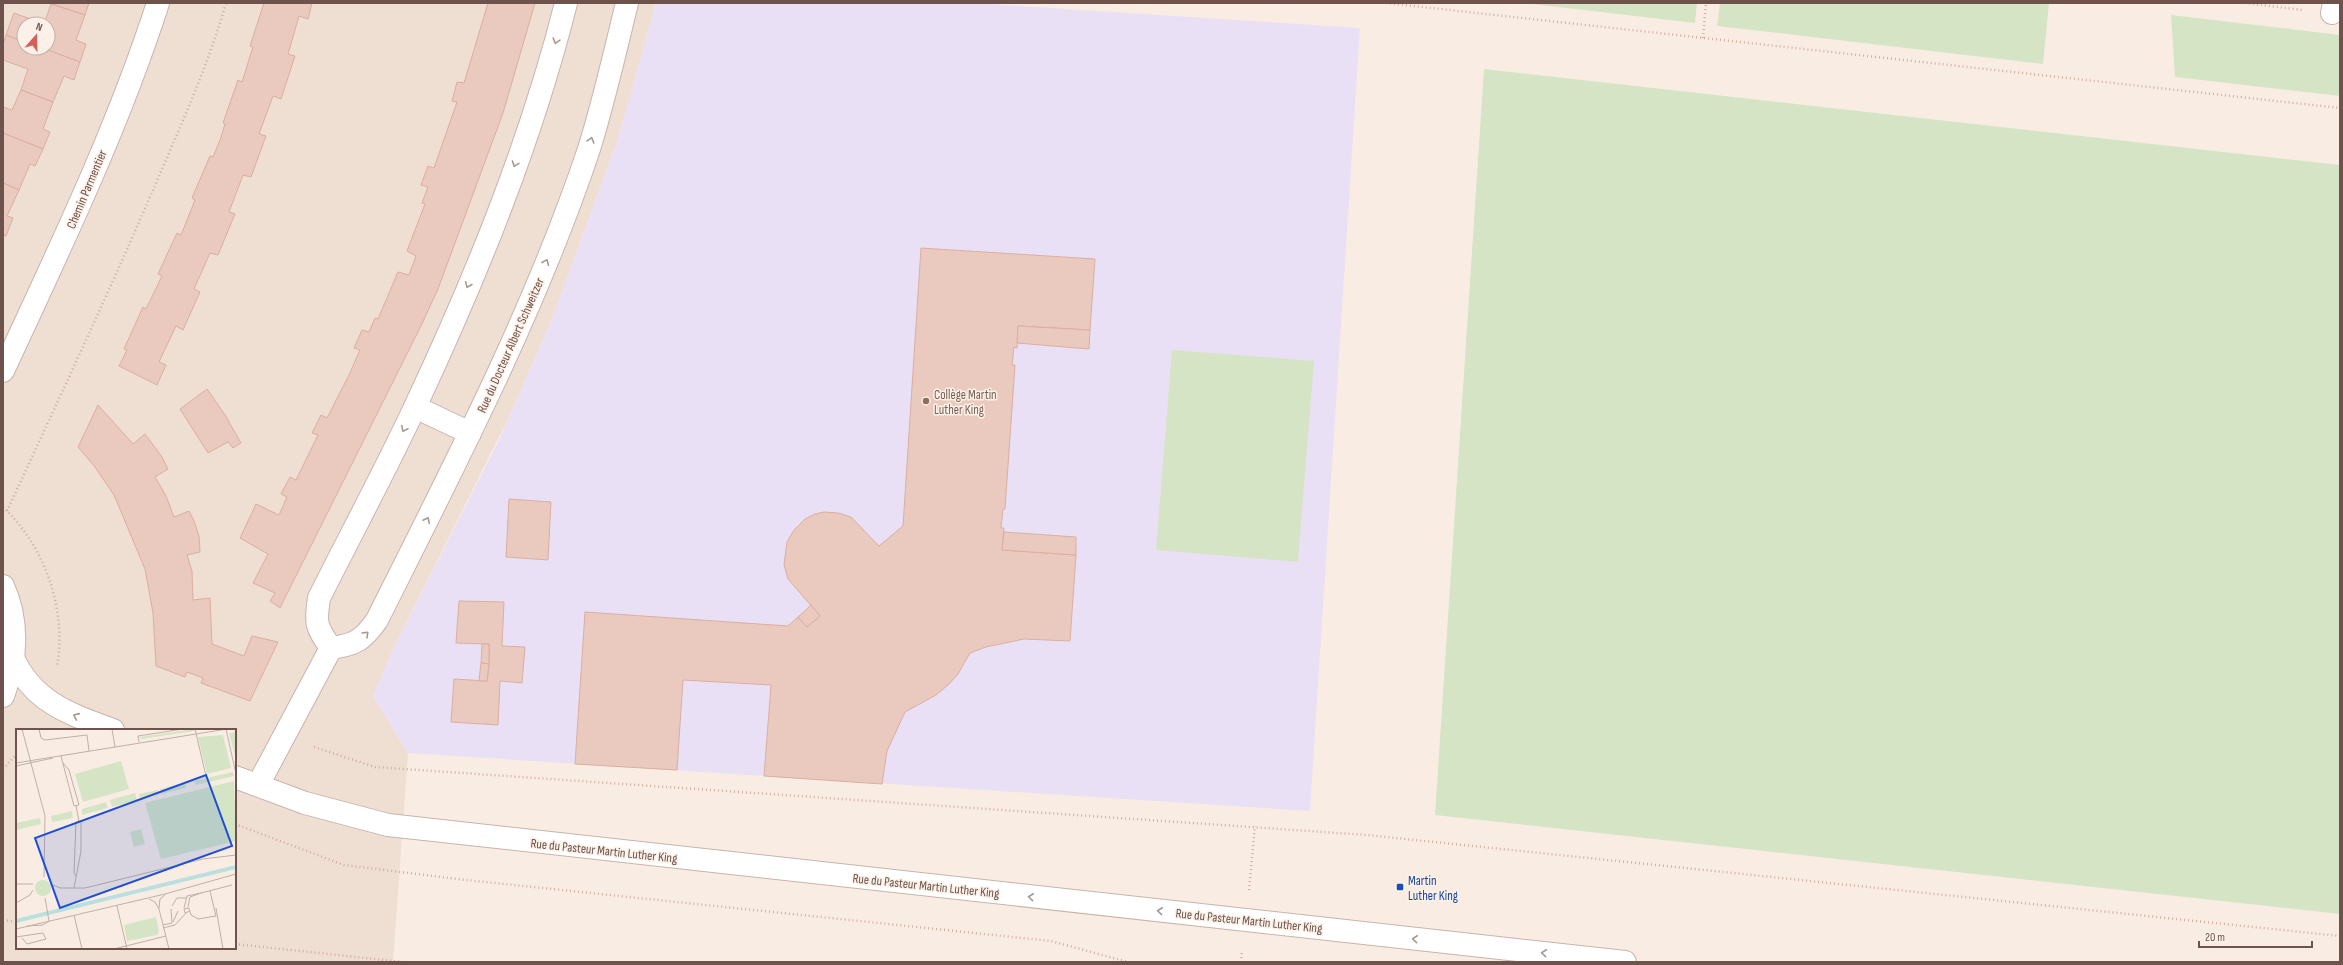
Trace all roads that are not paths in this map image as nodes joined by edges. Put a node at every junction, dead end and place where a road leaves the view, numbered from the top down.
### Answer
1 (158, 3) edge
2 (566, 3) edge
3 (627, 3) edge
4 (3, 370) edge
5 (415, 407) junction
6 (470, 433) junction
7 (3, 586) edge
8 (331, 648) junction
9 (13, 658) junction
10 (3, 696) edge
11 (111, 729) edge
12 (236, 777) edge
13 (258, 786) junction
14 (1625, 962) edge

1 - 4 street, Chemin Parmentier
2 -> 5 street
6 -> 3 street, Rue du Docteur Albert Schweitzer
5 - 6 street
5 -> 8 street
8 -> 6 street, Rue du Docteur Albert Schweitzer
7 - 9 street
8 - 13 street
9 - 10 street
11 -> 9 street
12 - 13 street, Rue du Pasteur Martin Luther King
14 -> 13 street, Rue du Pasteur Martin Luther King

